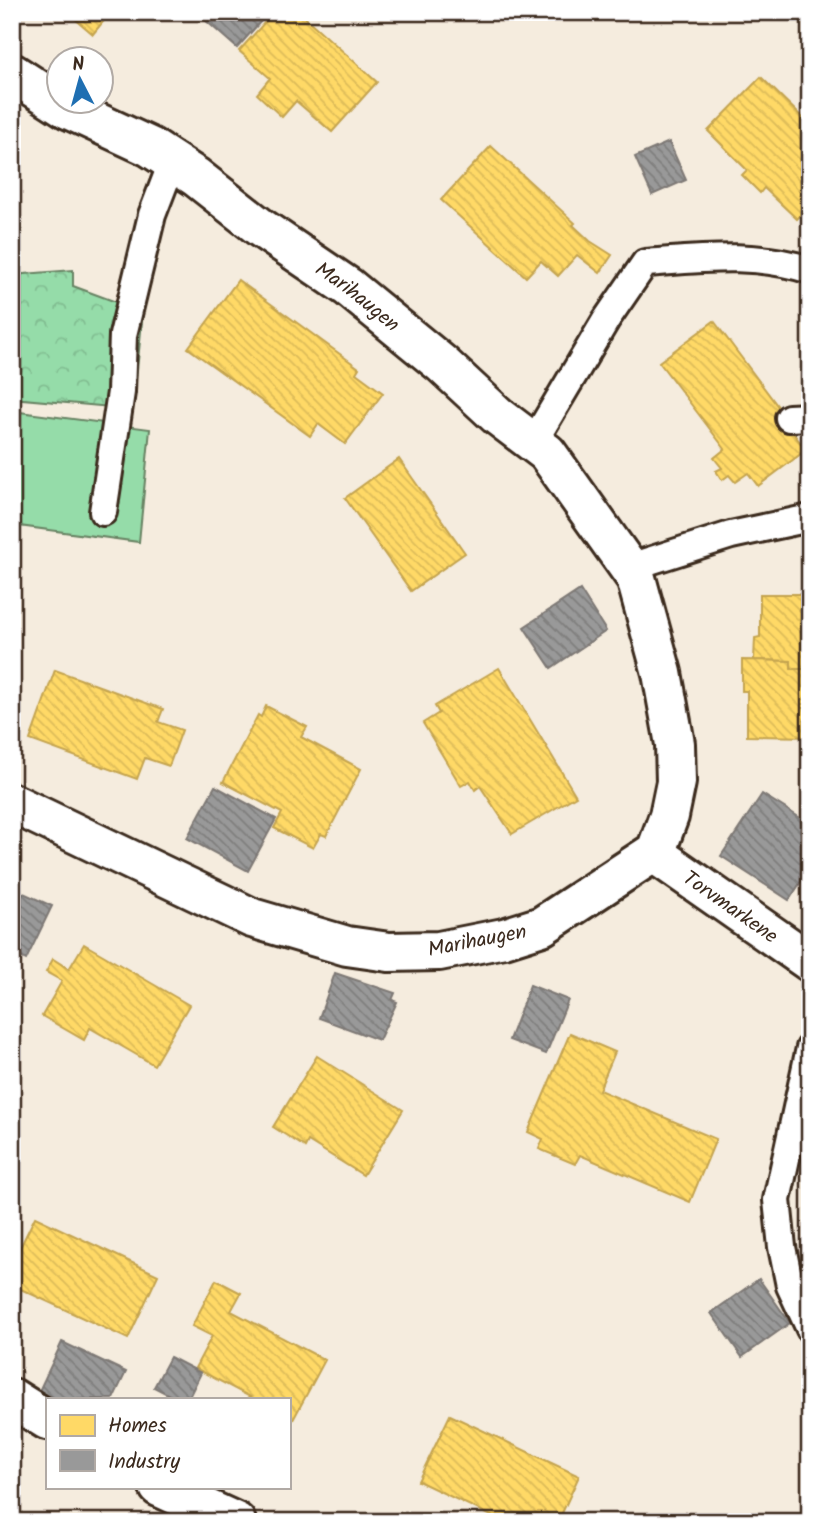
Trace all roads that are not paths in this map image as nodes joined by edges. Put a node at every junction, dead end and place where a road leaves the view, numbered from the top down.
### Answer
1 (12, 73) edge
2 (172, 163) junction
3 (810, 270) edge
4 (534, 441) junction
5 (103, 512) dead end
6 (810, 518) edge
7 (627, 568) junction
8 (12, 803) edge
9 (656, 851) junction
10 (809, 962) edge
11 (810, 1048) edge
12 (810, 1329) edge
13 (12, 1398) edge
14 (46, 1418) edge
15 (161, 1488) edge
16 (236, 1522) edge

1 - 2 street, Marihaugen
2 - 4 street, Marihaugen
2 - 5 lane
3 - 4 lane
4 - 7 street, Marihaugen
6 - 7 lane
7 - 9 street, Marihaugen
8 - 9 street, Marihaugen
9 - 10 street, Torvmarkene
11 - 12 lane
13 - 14 street
15 - 16 street

